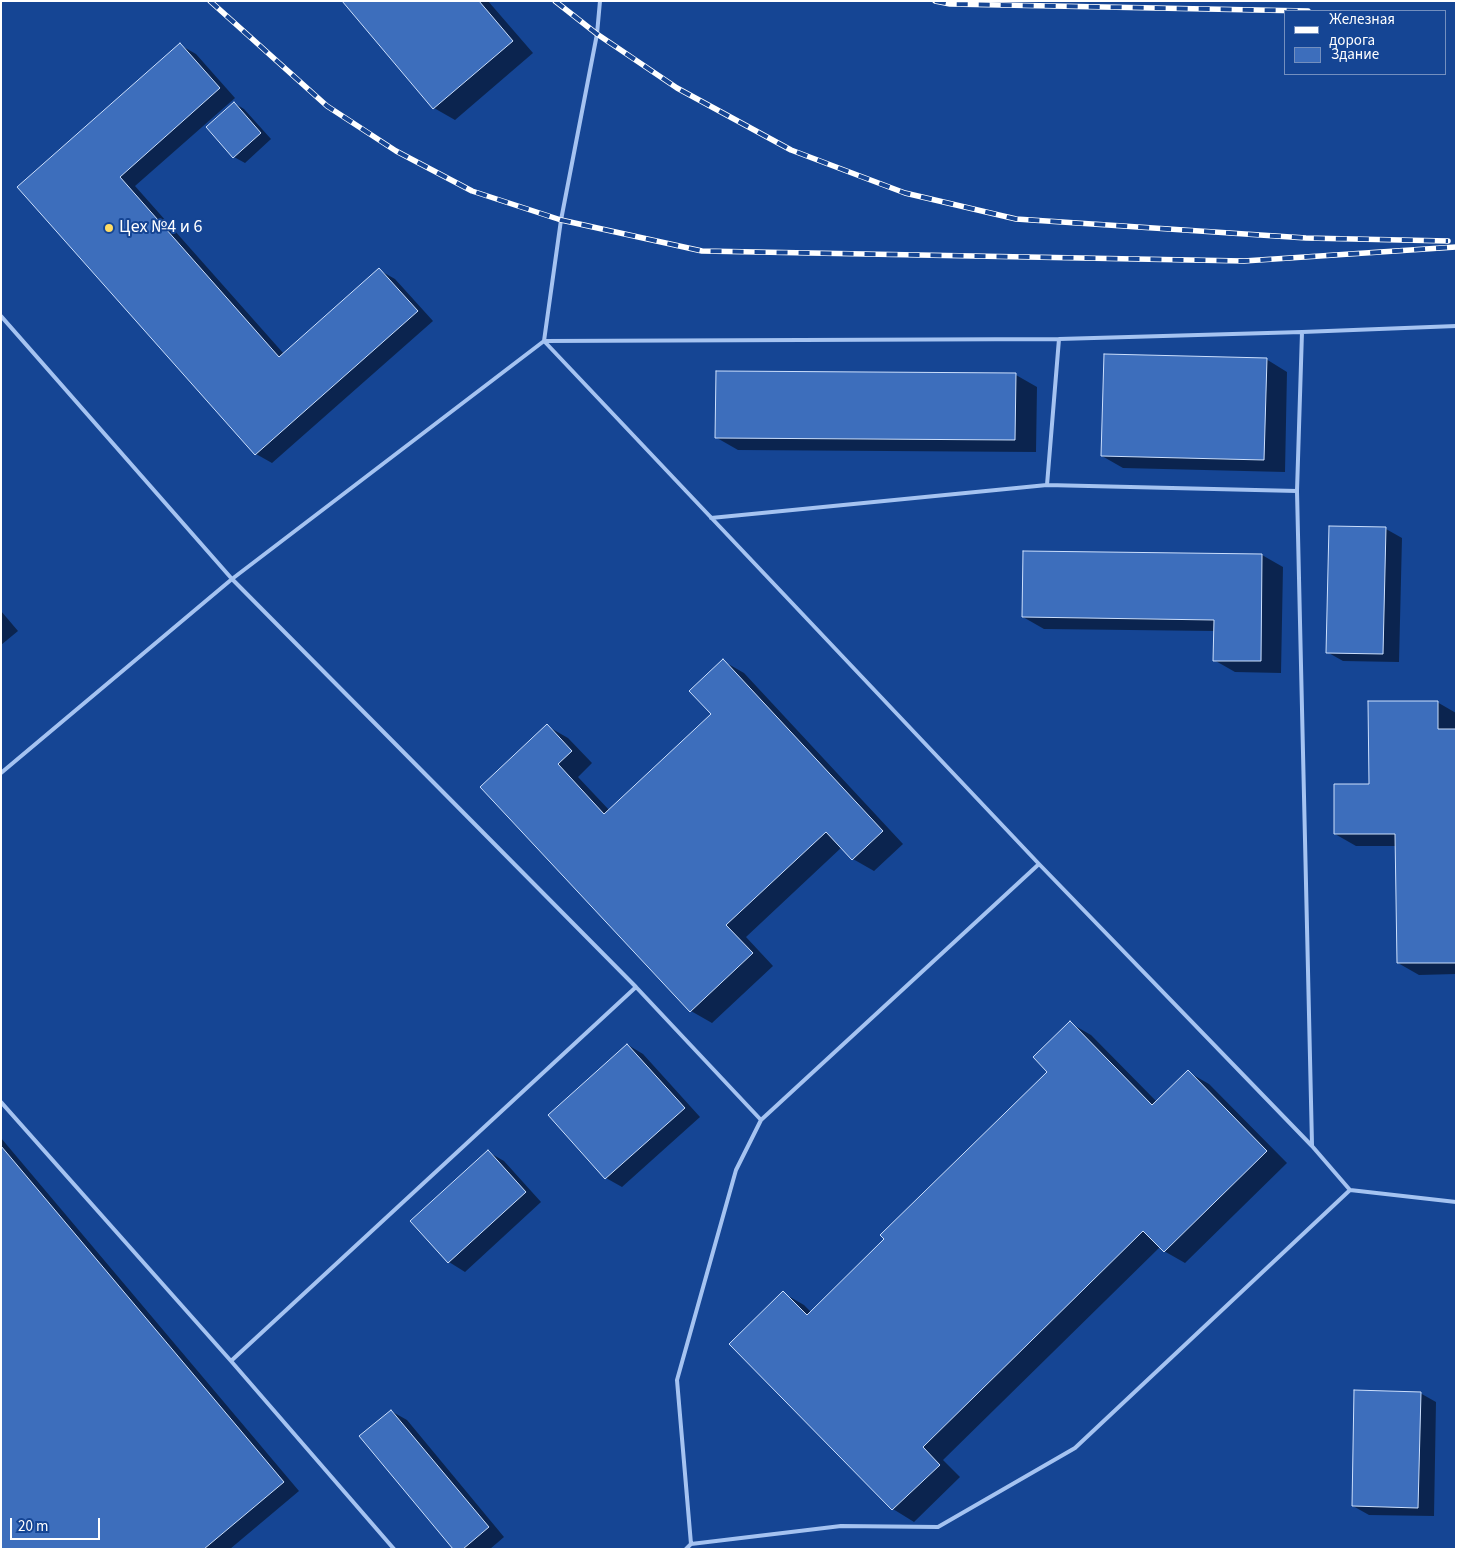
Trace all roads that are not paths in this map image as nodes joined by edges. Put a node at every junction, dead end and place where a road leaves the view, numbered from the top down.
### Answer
1 (600, 1) edge
2 (1, 316) edge
3 (1456, 326) edge
4 (1302, 332) junction
5 (1059, 339) junction
6 (544, 341) junction
7 (1047, 485) junction
8 (1297, 491) junction
9 (711, 518) junction
10 (232, 579) junction
11 (1, 773) edge
12 (1038, 864) junction
13 (636, 987) junction
14 (1, 1102) edge
15 (761, 1120) junction
16 (1312, 1146) junction
17 (1350, 1190) junction
18 (1456, 1202) edge
19 (230, 1361) junction
20 (691, 1544) junction
21 (394, 1549) edge
22 (686, 1549) edge

1 - 6 lane
2 - 10 lane
3 - 4 lane
4 - 5 lane
4 - 8 lane
5 - 6 lane
5 - 7 lane
6 - 9 lane
6 - 10 lane
7 - 8 lane
7 - 9 lane
8 - 16 lane
9 - 12 lane
10 - 11 lane
10 - 13 lane
12 - 15 lane
12 - 16 lane
13 - 15 lane
13 - 19 lane
14 - 19 lane
15 - 20 lane
16 - 17 lane
17 - 18 lane
17 - 20 lane
19 - 21 lane
20 - 22 lane

